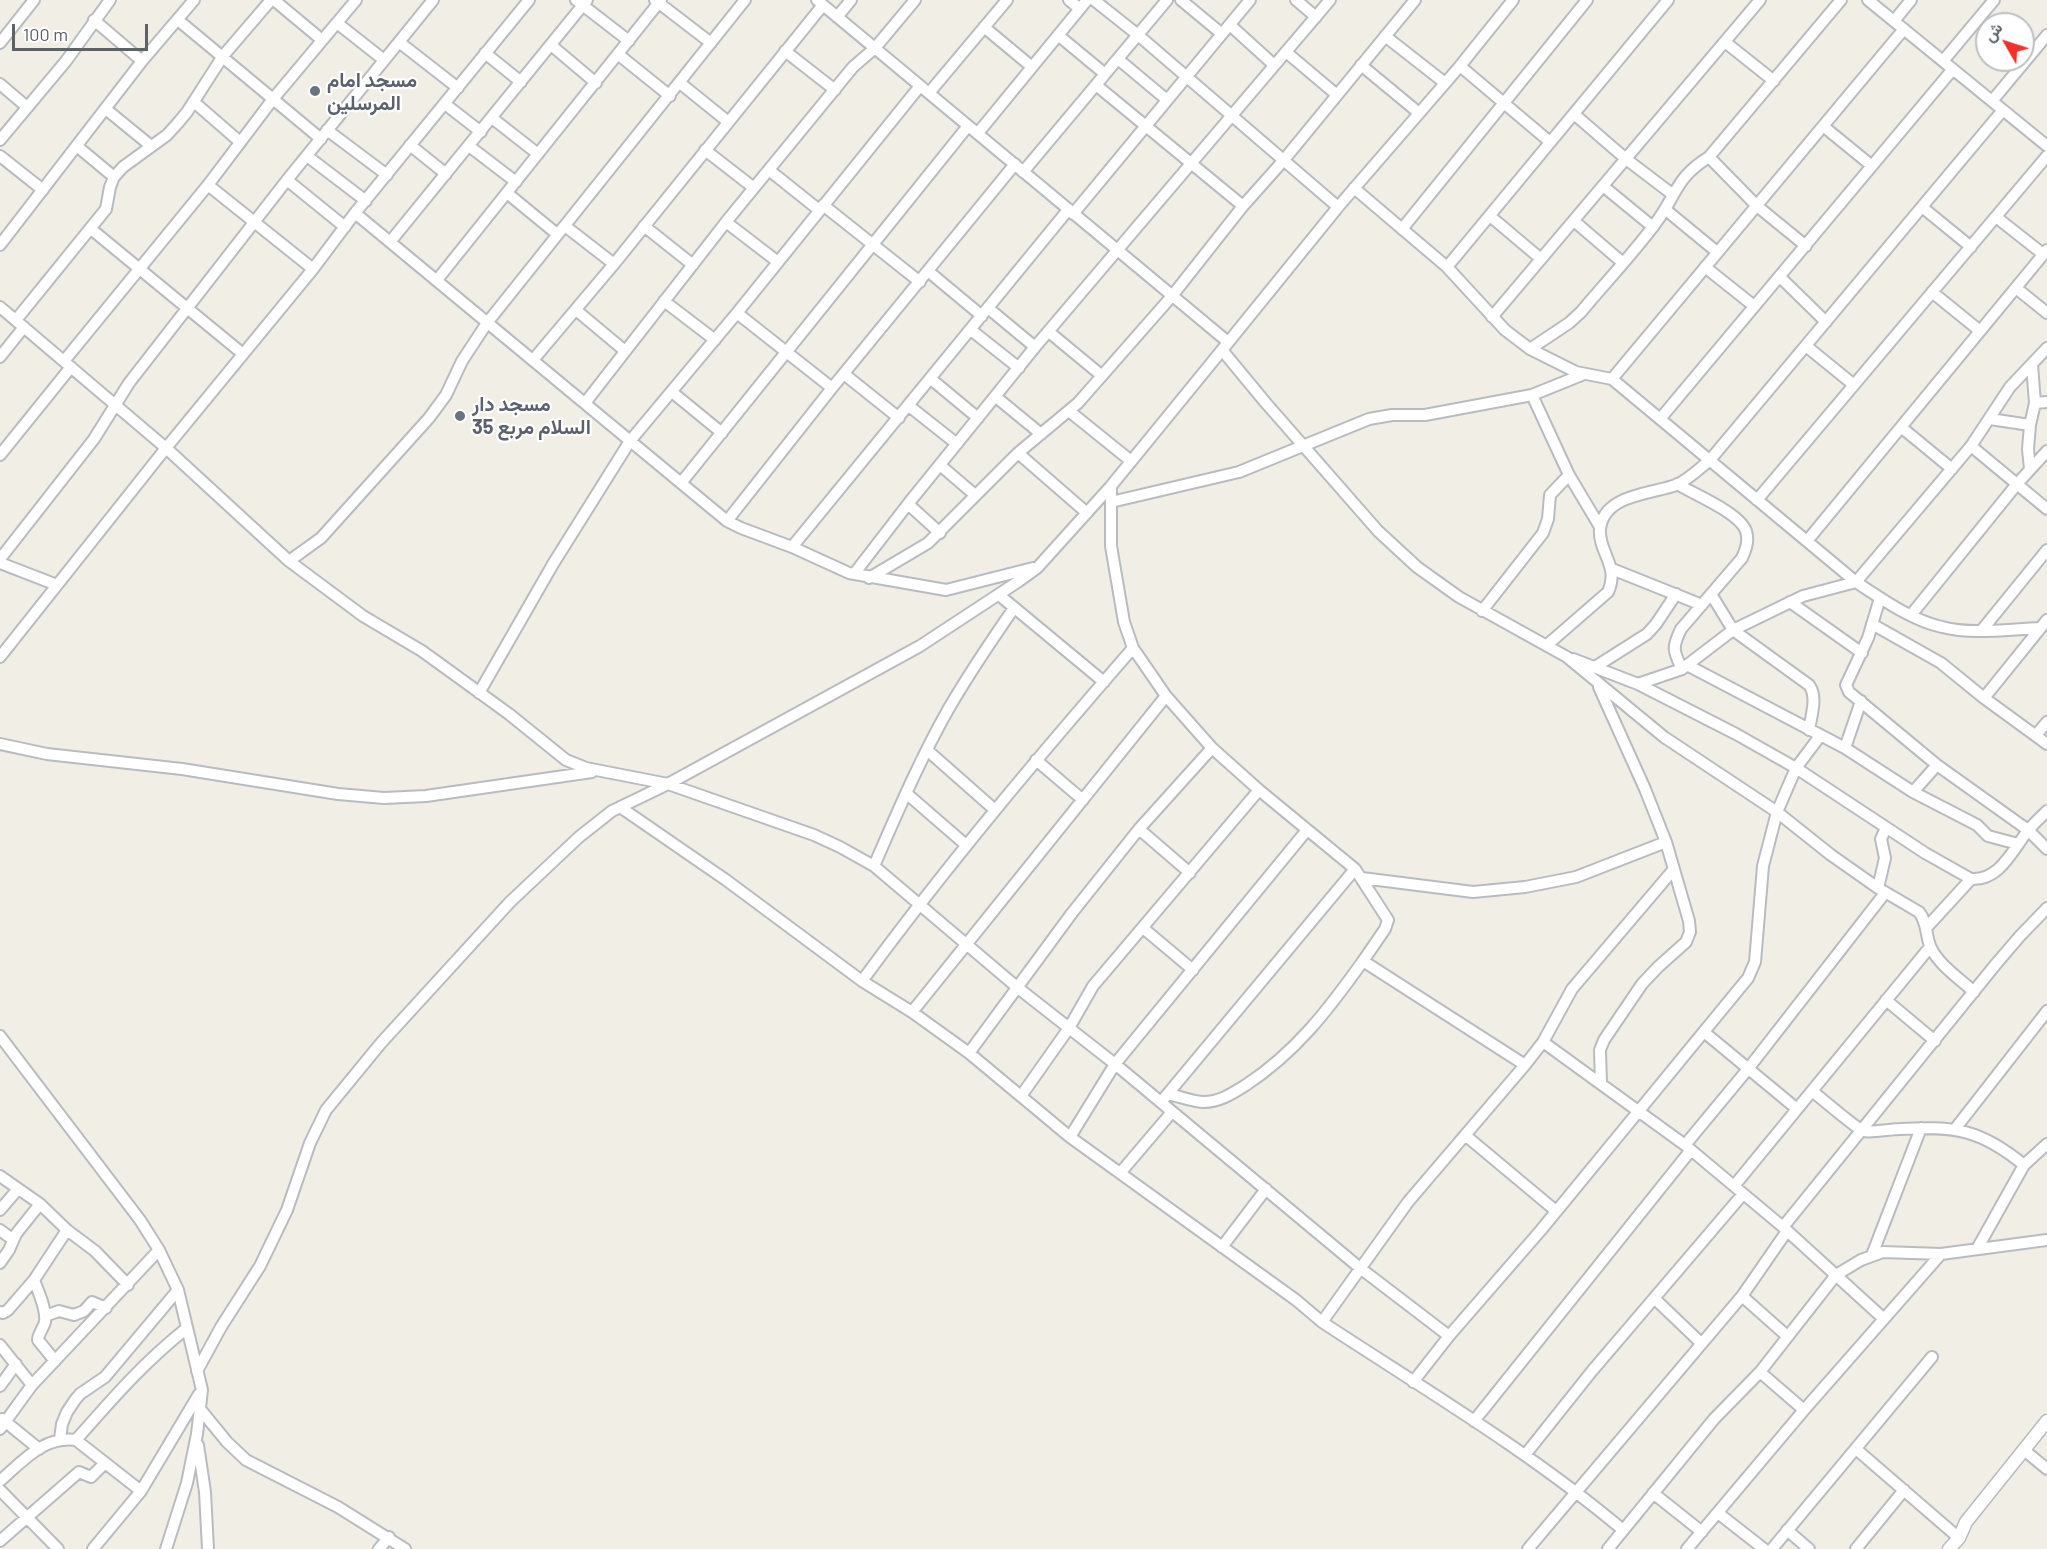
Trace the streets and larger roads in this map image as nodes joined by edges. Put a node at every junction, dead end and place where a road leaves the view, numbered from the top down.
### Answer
1 (110, 0) edge
2 (194, 0) edge
3 (272, 0) edge
4 (434, 0) edge
5 (529, 0) edge
6 (745, 0) edge
7 (851, 0) edge
8 (915, 0) edge
9 (1007, 0) edge
10 (1069, 0) edge
11 (1094, 0) edge
12 (1167, 0) edge
13 (1181, 0) edge
14 (1250, 0) edge
15 (1296, 0) edge
16 (1330, 0) edge
17 (1415, 0) edge
18 (1513, 0) edge
19 (1587, 0) edge
20 (1760, 0) edge
21 (1841, 0) edge
22 (1869, 0) edge
23 (1911, 0) edge
24 (1994, 0) edge
25 (353, 1) edge
26 (658, 1) edge
27 (1665, 1) edge
28 (29, 2) edge
29 (582, 2) edge
30 (820, 2) edge
31 (1083, 4) edge
32 (837, 17) junction
33 (1316, 17) junction
34 (94, 20) junction
35 (178, 20) junction
36 (1894, 21) junction
37 (337, 23) junction
38 (1230, 25) junction
39 (984, 27) junction
40 (1904, 29) junction
41 (1222, 34) junction
42 (1058, 35) junction
43 (1138, 35) junction
44 (2047, 35) edge
45 (1386, 36) junction
46 (322, 40) junction
47 (629, 41) junction
48 (399, 42) junction
49 (1725, 42) junction
50 (0, 43) edge
51 (711, 44) junction
52 (551, 45) junction
53 (875, 48) junction
54 (785, 51) junction
55 (1286, 52) junction
56 (485, 53) junction
57 (619, 55) junction
58 (223, 57) junction
59 (1118, 58) junction
60 (384, 60) junction
61 (142, 61) junction
62 (1943, 61) junction
63 (1274, 65) junction
64 (1361, 65) junction
65 (1460, 66) junction
66 (1032, 67) junction
67 (1953, 69) junction
68 (1105, 74) junction
69 (1186, 78) junction
70 (1774, 81) junction
71 (521, 82) junction
72 (596, 83) junction
73 (1446, 83) junction
74 (0, 84) edge
75 (680, 84) junction
76 (1096, 85) junction
77 (920, 86) junction
78 (458, 88) junction
79 (835, 90) junction
80 (929, 93) junction
81 (1337, 95) junction
82 (670, 96) junction
83 (273, 99) junction
84 (1167, 100) junction
85 (194, 102) junction
86 (1992, 102) junction
87 (1504, 103) junction
88 (445, 104) junction
89 (27, 107) junction
90 (107, 110) junction
91 (2003, 110) junction
92 (1419, 113) junction
93 (1574, 114) junction
94 (1233, 116) junction
95 (492, 118) junction
96 (727, 122) junction
97 (968, 126) junction
98 (1823, 126) junction
99 (1145, 128) junction
100 (481, 132) junction
101 (978, 134) junction
102 (324, 135) junction
103 (0, 140) edge
104 (240, 142) junction
105 (1550, 142) junction
106 (151, 146) junction
107 (410, 146) junction
108 (470, 146) junction
109 (2047, 146) edge
110 (78, 147) junction
111 (705, 150) junction
112 (538, 154) junction
113 (0, 156) edge
114 (307, 156) junction
115 (2047, 156) edge
116 (1709, 157) junction
117 (1626, 159) junction
118 (1284, 161) junction
119 (1191, 164) junction
120 (1872, 166) junction
121 (1019, 168) junction
122 (769, 170) junction
123 (447, 174) junction
124 (387, 175) junction
125 (114, 177) junction
126 (287, 180) junction
127 (516, 182) junction
128 (208, 185) junction
129 (1603, 186) junction
130 (754, 188) junction
131 (1354, 189) junction
132 (43, 190) junction
133 (507, 193) junction
134 (1672, 194) junction
135 (366, 201) junction
136 (1243, 206) junction
137 (1756, 206) junction
138 (1338, 207) junction
139 (1922, 207) junction
140 (821, 208) junction
141 (1666, 210) junction
142 (1071, 212) junction
143 (355, 213) junction
144 (1490, 216) junction
145 (1996, 216) junction
146 (1574, 221) junction
147 (726, 222) junction
148 (255, 223) junction
149 (644, 226) junction
150 (345, 227) junction
151 (1653, 227) junction
152 (91, 229) junction
153 (1402, 229) junction
154 (561, 230) junction
155 (390, 242) junction
156 (873, 244) junction
157 (0, 245) edge
158 (1806, 246) junction
159 (1971, 247) junction
160 (1119, 250) junction
161 (1717, 252) junction
162 (2045, 252) edge
163 (1541, 259) junction
164 (778, 262) junction
165 (1623, 262) junction
166 (614, 264) junction
167 (693, 265) junction
168 (1447, 267) junction
169 (1705, 267) junction
170 (139, 268) junction
171 (313, 270) junction
172 (928, 271) junction
173 (1780, 277) junction
174 (437, 280) junction
175 (920, 282) junction
176 (2016, 288) junction
177 (1932, 292) junction
178 (1172, 296) junction
179 (664, 301) junction
180 (1754, 306) junction
181 (0, 307) edge
182 (187, 309) junction
183 (576, 310) junction
184 (985, 312) junction
185 (737, 313) junction
186 (2047, 313) edge
187 (1492, 317) junction
188 (488, 322) junction
189 (1826, 322) junction
190 (20, 324) junction
191 (971, 330) junction
192 (1980, 331) junction
193 (1049, 332) junction
194 (715, 340) junction
195 (1225, 346) junction
196 (1806, 346) junction
197 (1035, 347) junction
198 (1530, 349) junction
199 (625, 351) junction
200 (786, 352) junction
201 (243, 354) junction
202 (2045, 355) edge
203 (0, 357) edge
204 (533, 360) junction
205 (67, 364) junction
206 (2032, 364) junction
207 (1019, 368) junction
208 (844, 374) junction
209 (1585, 374) junction
210 (1101, 375) junction
211 (931, 379) junction
212 (1612, 379) junction
213 (1854, 385) junction
214 (832, 388) junction
215 (672, 392) junction
216 (1532, 395) junction
217 (996, 397) junction
218 (2047, 402) edge
219 (585, 403) junction
220 (2035, 403) junction
221 (116, 405) junction
222 (909, 406) junction
223 (1069, 411) junction
224 (899, 418) junction
225 (978, 418) junction
226 (1660, 419) junction
227 (1990, 419) junction
228 (2030, 425) junction
229 (1901, 427) junction
230 (722, 433) junction
231 (1041, 434) junction
232 (630, 441) junction
233 (957, 444) junction
234 (1971, 446) junction
235 (1304, 447) junction
236 (166, 448) junction
237 (2047, 451) edge
238 (1018, 453) junction
239 (0, 455) edge
240 (1710, 460) junction
241 (1131, 461) junction
242 (940, 465) junction
243 (1952, 469) junction
244 (2030, 470) junction
245 (1569, 475) junction
246 (681, 483) junction
247 (1677, 484) junction
248 (2018, 484) junction
249 (1111, 486) junction
250 (975, 495) junction
251 (1757, 500) junction
252 (1111, 502) junction
253 (908, 504) junction
254 (2047, 509) edge
255 (1087, 513) junction
256 (727, 520) junction
257 (1600, 527) junction
258 (940, 532) junction
259 (1807, 541) junction
260 (792, 547) junction
261 (2047, 550) edge
262 (0, 559) edge
263 (289, 561) junction
264 (0, 563) edge
265 (1036, 568) junction
266 (1612, 569) junction
267 (854, 574) junction
268 (869, 578) junction
269 (1856, 582) junction
270 (57, 585) junction
271 (1676, 594) junction
272 (1711, 594) junction
273 (999, 595) junction
274 (1880, 598) junction
275 (1790, 602) junction
276 (1702, 605) junction
277 (1014, 608) junction
278 (1482, 611) junction
279 (1911, 615) junction
280 (1872, 624) junction
281 (2044, 624) edge
282 (1733, 630) junction
283 (1982, 630) junction
284 (1547, 645) junction
285 (1133, 648) junction
286 (1862, 652) junction
287 (0, 657) edge
288 (1567, 657) junction
289 (1595, 667) junction
290 (1684, 667) junction
291 (1104, 682) junction
292 (1598, 684) junction
293 (1638, 684) junction
294 (479, 693) junction
295 (1166, 696) junction
296 (1984, 698) junction
297 (1861, 701) junction
298 (2047, 722) edge
299 (1809, 730) junction
300 (2036, 735) junction
301 (1820, 736) junction
302 (0, 744) edge
303 (2047, 744) edge
304 (1212, 748) junction
305 (1845, 748) junction
306 (927, 750) junction
307 (1036, 760) junction
308 (1937, 765) junction
309 (1796, 768) junction
310 (601, 771) junction
311 (668, 784) junction
312 (1259, 790) junction
313 (1913, 792) junction
314 (906, 793) junction
315 (1083, 800) junction
316 (620, 807) junction
317 (995, 810) junction
318 (2047, 811) edge
319 (1777, 812) junction
320 (1886, 828) junction
321 (1140, 830) junction
322 (1307, 830) junction
323 (2028, 830) junction
324 (1666, 842) junction
325 (2018, 844) junction
326 (966, 845) junction
327 (2047, 849) edge
328 (874, 867) junction
329 (1674, 869) junction
330 (1190, 873) junction
331 (1358, 873) junction
332 (1971, 879) junction
333 (1881, 890) junction
334 (919, 903) junction
335 (2047, 908) edge
336 (1927, 927) junction
337 (1143, 928) junction
338 (968, 943) junction
339 (1930, 947) junction
340 (1362, 961) junction
341 (1192, 970) junction
342 (862, 981) junction
343 (1018, 988) junction
344 (1974, 992) junction
345 (1886, 1000) junction
346 (2047, 1011) edge
347 (912, 1012) junction
348 (1069, 1028) junction
349 (1704, 1032) junction
350 (0, 1036) edge
351 (1935, 1041) junction
352 (1543, 1042) junction
353 (969, 1053) junction
354 (1115, 1064) junction
355 (1526, 1065) junction
356 (1749, 1069) junction
357 (1601, 1084) junction
358 (1812, 1091) junction
359 (1021, 1096) junction
360 (1164, 1098) junction
361 (1797, 1109) junction
362 (1640, 1111) junction
363 (1172, 1112) junction
364 (1920, 1128) junction
365 (1955, 1129) junction
366 (1863, 1131) junction
367 (1465, 1135) junction
368 (1070, 1137) junction
369 (2047, 1144) edge
370 (1688, 1147) junction
371 (2024, 1165) junction
372 (1121, 1172) junction
373 (0, 1176) edge
374 (1734, 1186) junction
375 (18, 1189) junction
376 (1266, 1189) junction
377 (1743, 1194) junction
378 (40, 1204) junction
379 (0, 1210) edge
380 (1556, 1211) junction
381 (1785, 1229) junction
382 (0, 1230) edge
383 (67, 1230) junction
384 (12, 1239) junction
385 (2047, 1240) edge
386 (1222, 1247) junction
387 (1977, 1249) junction
388 (159, 1250) junction
389 (1941, 1254) junction
390 (1872, 1255) junction
391 (0, 1263) edge
392 (1360, 1268) junction
393 (1836, 1275) junction
394 (33, 1280) junction
395 (128, 1285) junction
396 (178, 1290) junction
397 (1742, 1296) junction
398 (1655, 1299) junction
399 (106, 1308) junction
400 (0, 1312) edge
401 (45, 1316) junction
402 (1884, 1319) junction
403 (1322, 1322) junction
404 (187, 1328) junction
405 (1449, 1336) junction
406 (1787, 1336) junction
407 (1701, 1343) junction
408 (0, 1345) edge
409 (1932, 1357) dead end
410 (55, 1361) junction
411 (16, 1364) junction
412 (197, 1371) junction
413 (1760, 1372) junction
414 (1413, 1382) junction
415 (32, 1385) junction
416 (0, 1386) edge
417 (202, 1390) junction
418 (200, 1409) junction
419 (1804, 1410) junction
420 (1474, 1421) junction
421 (2047, 1421) edge
422 (2, 1423) edge
423 (196, 1438) junction
424 (60, 1439) junction
425 (76, 1440) junction
426 (39, 1449) junction
427 (1856, 1449) junction
428 (2024, 1450) junction
429 (1525, 1455) junction
430 (105, 1463) junction
431 (2047, 1469) edge
432 (0, 1481) edge
433 (0, 1490) edge
434 (1576, 1490) junction
435 (1904, 1490) junction
436 (141, 1491) junction
437 (1653, 1493) junction
438 (1718, 1513) junction
439 (28, 1516) junction
440 (1623, 1530) junction
441 (1787, 1530) junction
442 (1702, 1532) junction
443 (389, 1537) junction
444 (1959, 1538) junction
445 (0, 1541) edge
446 (58, 1549) edge
447 (93, 1549) edge
448 (166, 1549) edge
449 (208, 1549) edge
450 (379, 1549) edge
451 (405, 1549) edge
452 (1528, 1549) edge
453 (1608, 1549) edge
454 (1688, 1549) edge
455 (1764, 1549) edge
456 (1772, 1549) edge
457 (1809, 1549) edge
458 (1856, 1549) edge
459 (1950, 1549) edge

1 - 34 street
2 - 35 street
3 - 46 street
3 - 58 street
4 - 48 street
5 - 56 street
6 - 51 street
7 - 32 street
8 - 53 street
9 - 39 street
10 - 31 street
11 - 43 street
12 - 43 street
13 - 41 street
14 - 38 street
15 - 33 street
16 - 33 street
17 - 45 street
18 - 65 street
19 - 87 street
20 - 49 street
21 - 70 street
22 - 36 street
23 - 36 street
24 - 62 street
25 - 37 street
26 - 47 street
26 - 51 street
27 - 93 street
28 - 50 street
29 - 47 street
29 - 52 street
30 - 32 street
30 - 54 street
31 - 42 street
32 - 53 street
33 - 55 street
34 - 61 street
34 - 89 street
35 - 58 street
35 - 61 street
36 - 40 street
37 - 46 street
37 - 60 street
38 - 41 street
38 - 63 street
39 - 66 street
39 - 80 street
40 - 62 street
40 - 98 street
41 - 69 street
42 - 66 street
42 - 68 street
43 - 59 street
43 - 69 street
44 - 86 street
45 - 64 street
45 - 73 street
46 - 83 street
47 - 57 street
48 - 60 street
48 - 78 street
49 - 70 street
49 - 117 street
51 - 75 street
52 - 71 street
52 - 72 street
53 - 77 street
53 - 79 street
54 - 79 street
54 - 96 street
55 - 63 street
55 - 81 street
56 - 71 street
56 - 78 street
57 - 72 street
57 - 82 street
58 - 83 street
58 - 85 street
59 - 68 street
59 - 84 street
60 - 102 street
61 - 90 street
62 - 67 street
63 - 94 street
64 - 81 street
64 - 92 street
65 - 73 street
65 - 87 street
66 - 101 street
67 - 86 street
67 - 120 street
68 - 76 street
69 - 84 street
69 - 94 street
70 - 116 street
71 - 95 street
72 - 112 street
73 - 92 street
74 - 89 street
75 - 82 street
75 - 96 street
76 - 99 street
76 - 121 street
77 - 80 street
77 - 140 street
78 - 88 street
79 - 122 street
80 - 97 street
81 - 118 street
82 - 154 street
83 - 102 street
83 - 104 street
84 - 99 street
85 - 104 street
85 - 106 street
86 - 91 street
87 - 105 street
87 - 153 street
88 - 100 street
88 - 107 street
89 - 103 street
90 - 106 street
90 - 110 street
91 - 109 street
91 - 139 street
92 - 131 street
93 - 105 street
93 - 117 street
94 - 118 street
94 - 119 street
95 - 100 street
95 - 112 street
96 - 111 street
97 - 101 street
97 - 156 street
98 - 120 street
98 - 137 street
99 - 119 street
99 - 142 street
100 - 108 street
101 - 121 street
102 - 114 street
102 - 124 street
104 - 128 street
105 - 144 street
106 - 125 street
107 - 123 street
107 - 124 street
108 - 123 street
108 - 127 street
110 - 125 street
110 - 132 street
111 - 130 street
111 - 149 street
112 - 127 street
113 - 132 street
114 - 126 street
114 - 135 street
115 - 145 street
116 - 134 street
116 - 137 street
117 - 129 street
117 - 134 street
118 - 136 street
118 - 138 street
119 - 136 street
119 - 160 street
120 - 158 street
121 - 142 street
121 - 172 street
122 - 130 street
122 - 140 street
123 - 155 street
124 - 135 street
125 - 152 street
126 - 148 street
126 - 150 street
127 - 133 street
128 - 148 street
128 - 170 street
129 - 146 street
129 - 151 street
130 - 147 street
131 - 138 street
131 - 153 street
132 - 157 street
133 - 154 street
133 - 174 street
134 - 141 street
135 - 143 street
136 - 178 street
137 - 158 street
137 - 161 street
138 - 195 street
139 - 159 street
139 - 189 street
140 - 156 street
140 - 164 street
141 - 151 street
141 - 161 street
142 - 160 street
142 - 184 street
143 - 150 street
143 - 155 street
144 - 163 street
144 - 168 street
145 - 159 street
145 - 162 street
146 - 163 street
146 - 165 street
147 - 164 street
147 - 167 street
148 - 171 street
148 - 182 street
149 - 166 street
149 - 167 street
150 - 171 street
151 - 165 street
152 - 170 street
152 - 190 street
153 - 168 street
154 - 166 street
154 - 188 street
155 - 174 street
156 - 175 street
156 - 200 street
158 - 173 street
159 - 177 street
160 - 178 street
160 - 193 street
161 - 169 street
162 - 176 street
163 - 187 street
164 - 185 street
165 - 198 street
166 - 183 street
167 - 179 street
168 - 187 street
169 - 180 street
169 - 212 street
170 - 182 street
170 - 205 street
171 - 201 street
172 - 175 street
172 - 184 street
173 - 180 street
173 - 189 street
174 - 188 street
175 - 208 street
176 - 186 street
176 - 192 street
177 - 192 street
177 - 213 street
178 - 195 street
178 - 210 street
179 - 194 street
179 - 199 street
180 - 226 street
181 - 190 street
182 - 201 street
182 - 221 street
183 - 199 street
183 - 204 street
184 - 191 street
184 - 197 street
185 - 194 street
185 - 200 street
187 - 198 street
188 - 204 street
188 - 263 street
189 - 196 street
190 - 203 street
190 - 205 street
191 - 207 street
191 - 211 street
192 - 229 street
193 - 197 street
193 - 210 street
194 - 215 street
195 - 235 street
195 - 241 street
196 - 213 street
196 - 240 street
197 - 207 street
198 - 209 street
199 - 219 street
200 - 214 street
200 - 230 street
201 - 236 street
202 - 206 street
204 - 219 street
205 - 221 street
205 - 239 street
206 - 220 street
206 - 227 street
207 - 217 street
208 - 214 street
208 - 224 street
209 - 212 street
209 - 216 street
210 - 223 street
211 - 222 street
211 - 225 street
212 - 226 street
213 - 251 street
214 - 256 street
215 - 230 street
215 - 232 street
216 - 235 street
216 - 245 street
217 - 225 street
217 - 231 street
218 - 220 street
219 - 232 street
220 - 228 street
221 - 236 street
221 - 262 street
222 - 224 street
222 - 233 street
223 - 231 street
223 - 241 street
224 - 260 street
225 - 233 street
226 - 240 street
227 - 228 street
227 - 234 street
228 - 244 street
229 - 243 street
229 - 259 street
230 - 246 street
231 - 238 street
232 - 246 street
232 - 294 street
233 - 242 street
234 - 243 street
234 - 248 street
235 - 252 street
235 - 278 street
236 - 263 street
236 - 270 street
237 - 244 street
238 - 250 street
238 - 255 street
240 - 247 street
240 - 251 street
241 - 249 street
242 - 250 street
242 - 253 street
243 - 269 street
244 - 248 street
245 - 257 street
245 - 278 street
246 - 256 street
247 - 257 street
247 - 272 street
248 - 254 street
248 - 279 street
249 - 252 street
249 - 255 street
250 - 258 street
251 - 259 street
252 - 285 street
253 - 258 street
253 - 267 street
255 - 265 street
256 - 260 street
257 - 266 street
258 - 268 street
259 - 269 street
260 - 267 street
261 - 283 street
263 - 294 street
264 - 270 street
265 - 268 street
265 - 273 street
266 - 271 street
266 - 284 street
267 - 268 street
269 - 274 street
269 - 275 street
270 - 287 street
271 - 276 street
271 - 289 street
272 - 276 street
272 - 282 street
273 - 277 street
273 - 311 street
274 - 279 street
274 - 280 street
275 - 282 street
275 - 286 street
276 - 290 street
277 - 291 street
277 - 306 street
278 - 284 street
279 - 283 street
280 - 286 street
280 - 296 street
281 - 283 street
281 - 296 street
282 - 290 street
282 - 299 street
284 - 288 street
285 - 291 street
285 - 295 street
286 - 297 street
288 - 289 street
288 - 292 street
289 - 293 street
290 - 293 street
290 - 299 street
291 - 307 street
292 - 319 street
292 - 324 street
293 - 309 street
294 - 310 street
295 - 304 street
295 - 315 street
296 - 300 street
297 - 305 street
297 - 308 street
298 - 300 street
299 - 301 street
300 - 303 street
301 - 305 street
301 - 309 street
302 - 310 street
304 - 312 street
304 - 321 street
305 - 313 street
306 - 314 street
306 - 317 street
307 - 315 street
307 - 317 street
308 - 313 street
308 - 323 street
309 - 319 street
309 - 320 street
310 - 311 street
311 - 316 street
311 - 328 street
312 - 322 street
312 - 330 street
313 - 325 street
314 - 326 street
314 - 328 street
315 - 338 street
316 - 342 street
316 - 412 street
317 - 326 street
318 - 323 street
319 - 333 street
319 - 349 street
320 - 332 street
320 - 333 street
321 - 330 street
321 - 343 street
322 - 331 street
322 - 341 street
323 - 325 street
323 - 327 street
324 - 329 street
324 - 331 street
325 - 332 street
326 - 334 street
328 - 334 street
329 - 352 street
329 - 357 street
330 - 337 street
331 - 340 street
331 - 360 street
332 - 336 street
333 - 336 street
333 - 356 street
334 - 338 street
334 - 342 street
335 - 344 street
336 - 339 street
337 - 341 street
337 - 348 street
338 - 343 street
338 - 347 street
339 - 344 street
339 - 345 street
340 - 355 street
340 - 360 street
341 - 354 street
342 - 347 street
343 - 348 street
343 - 353 street
344 - 351 street
345 - 351 street
345 - 358 street
346 - 365 street
347 - 353 street
348 - 354 street
348 - 359 street
349 - 356 street
349 - 362 street
350 - 388 street
351 - 366 street
352 - 355 street
352 - 357 street
353 - 359 street
354 - 360 street
354 - 368 street
355 - 367 street
356 - 361 street
356 - 370 street
357 - 362 street
358 - 361 street
358 - 366 street
359 - 368 street
360 - 363 street
361 - 374 street
362 - 370 street
362 - 380 street
363 - 372 street
363 - 376 street
364 - 365 street
364 - 366 street
364 - 390 street
365 - 371 street
366 - 381 street
367 - 380 street
367 - 392 street
368 - 372 street
369 - 371 street
370 - 374 street
370 - 420 street
371 - 387 street
372 - 386 street
373 - 375 street
374 - 377 street
375 - 378 street
375 - 379 street
376 - 386 street
376 - 392 street
377 - 381 street
377 - 398 street
378 - 383 street
378 - 384 street
380 - 405 street
381 - 393 street
381 - 397 street
382 - 384 street
383 - 394 street
383 - 395 street
384 - 391 street
385 - 387 street
386 - 403 street
387 - 389 street
388 - 395 street
388 - 396 street
389 - 390 street
389 - 402 street
390 - 393 street
392 - 403 street
392 - 405 street
393 - 402 street
393 - 406 street
394 - 400 street
394 - 401 street
395 - 399 street
396 - 404 street
396 - 424 street
397 - 406 street
397 - 407 street
398 - 407 street
398 - 429 street
399 - 401 street
399 - 410 street
401 - 410 street
402 - 419 street
403 - 414 street
404 - 412 street
404 - 425 street
405 - 414 street
406 - 413 street
407 - 434 street
408 - 411 street
409 - 427 street
410 - 415 street
411 - 415 street
411 - 416 street
412 - 417 street
413 - 419 street
413 - 437 street
414 - 420 street
415 - 422 street
417 - 418 street
417 - 436 street
418 - 423 street
418 - 443 street
419 - 438 street
420 - 429 street
421 - 428 street
422 - 426 street
423 - 448 street
423 - 449 street
424 - 425 street
424 - 426 street
425 - 430 street
426 - 432 street
427 - 435 street
427 - 441 street
428 - 431 street
428 - 444 street
429 - 434 street
430 - 436 street
430 - 439 street
433 - 439 street
434 - 440 street
434 - 452 street
435 - 444 street
435 - 458 street
436 - 447 street
437 - 440 street
437 - 442 street
438 - 442 street
438 - 455 street
439 - 445 street
439 - 446 street
440 - 453 street
441 - 456 street
441 - 457 street
442 - 454 street
443 - 450 street
443 - 451 street
444 - 459 street

